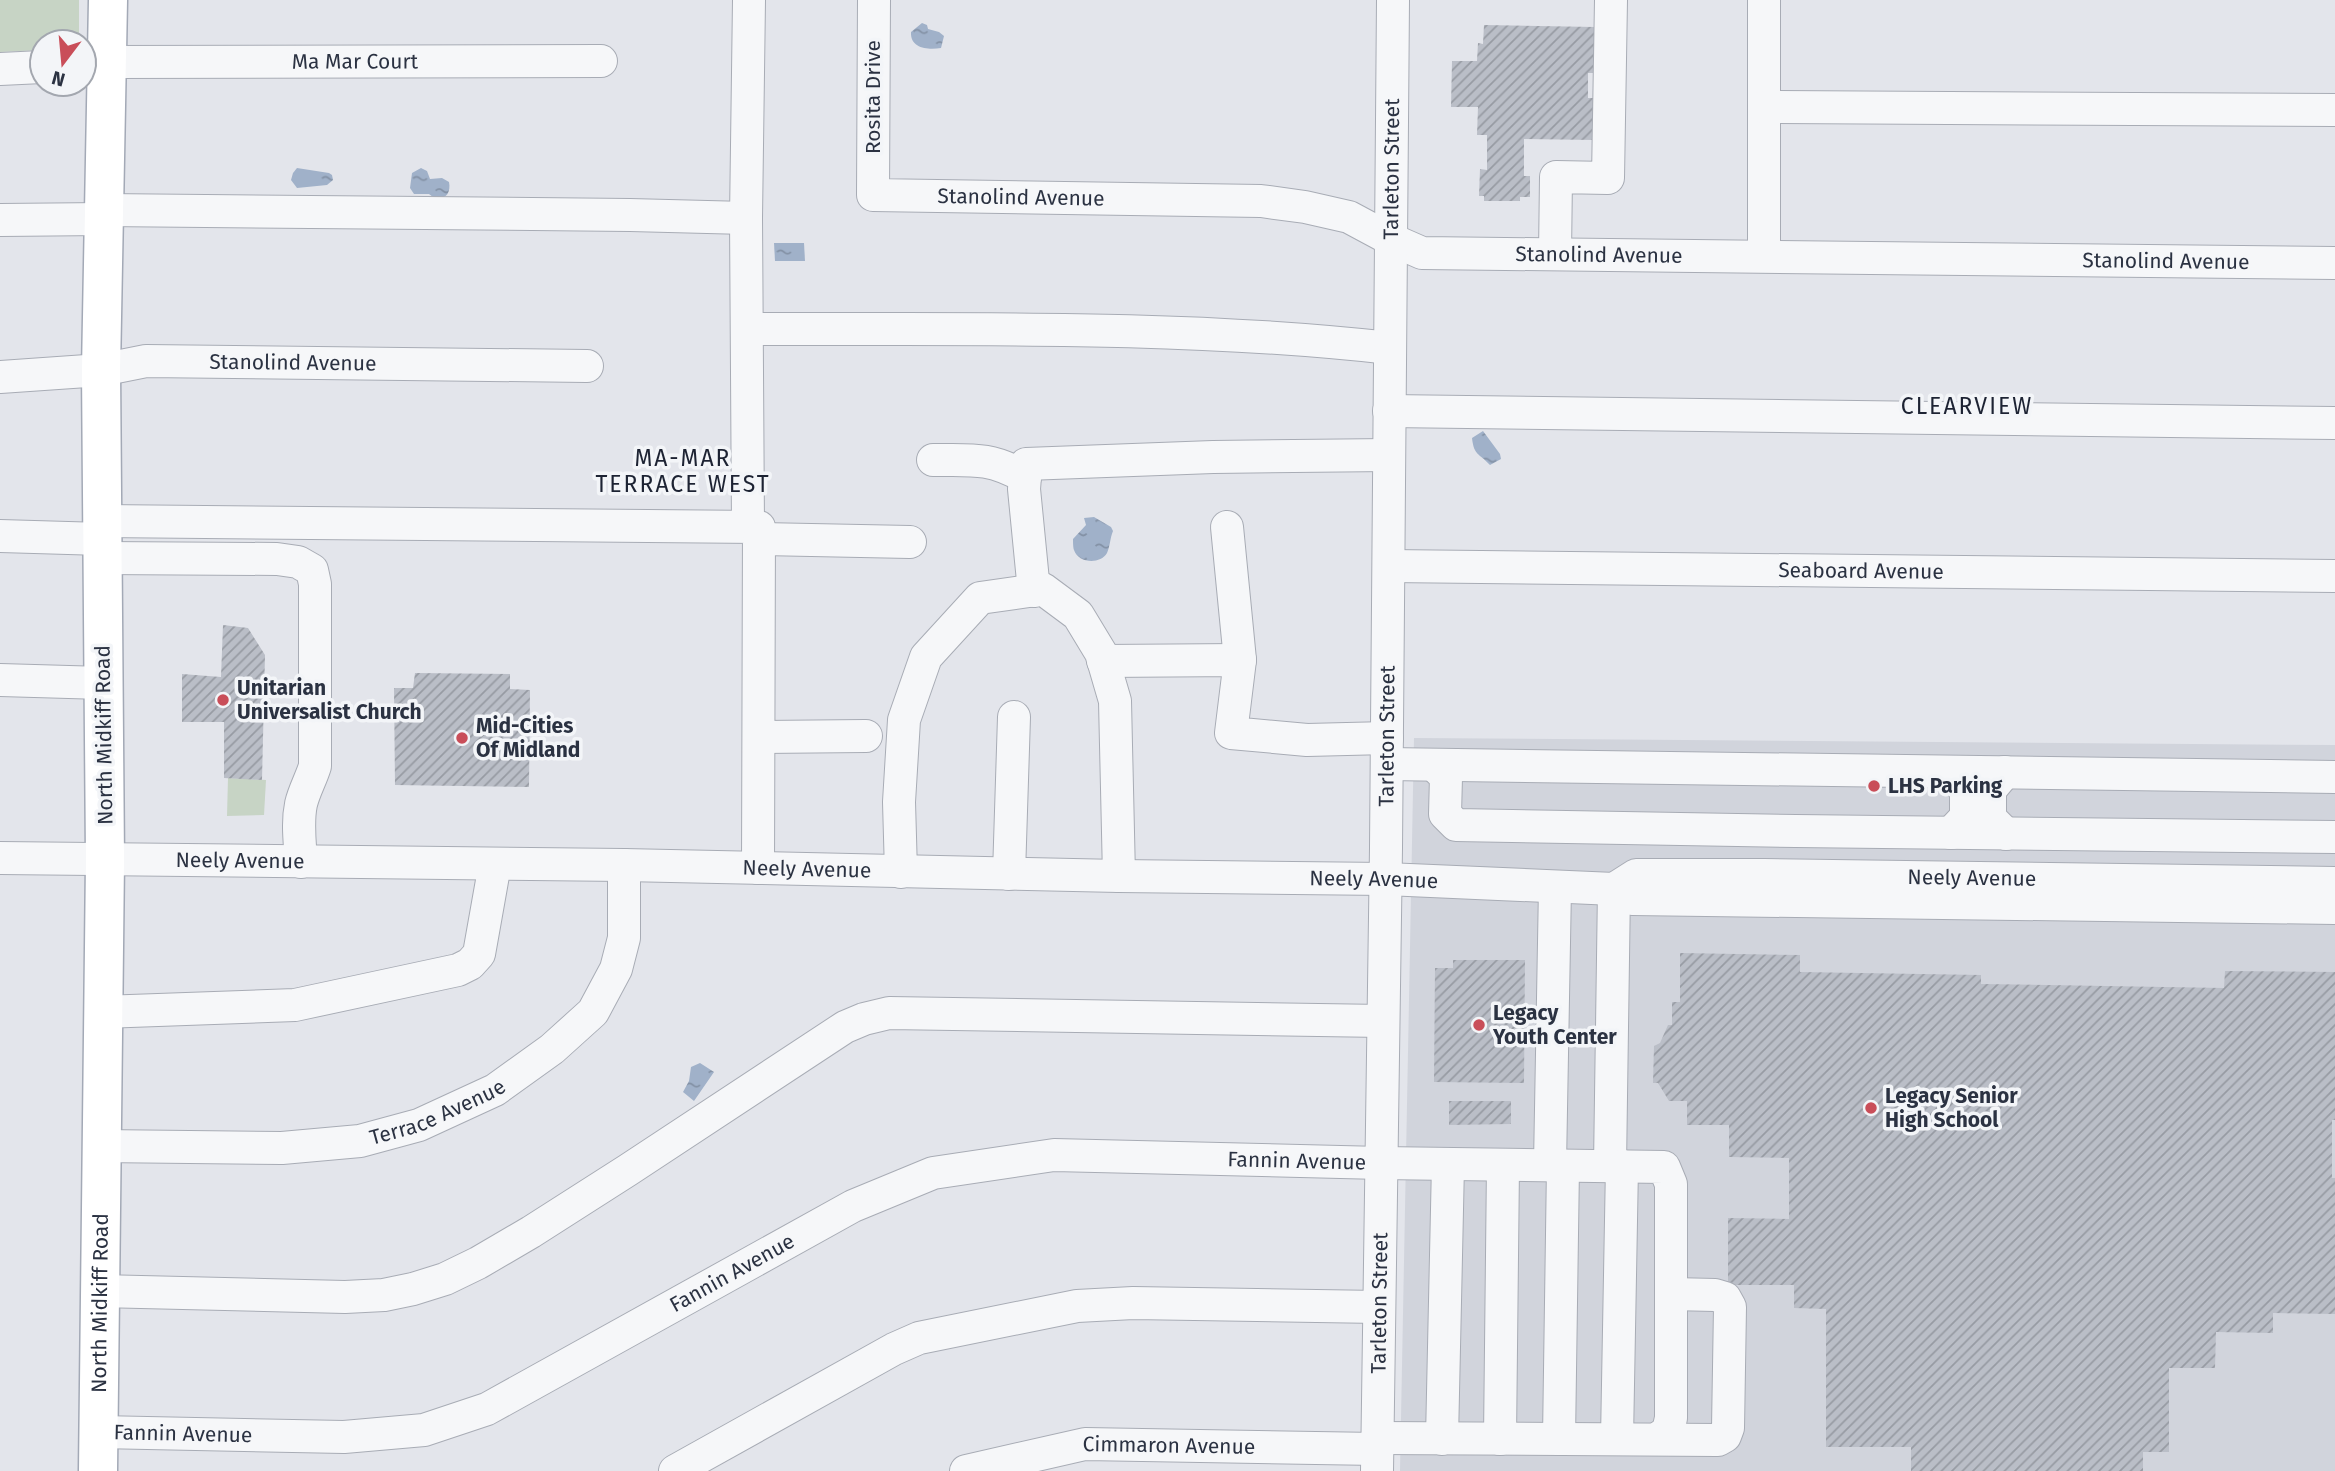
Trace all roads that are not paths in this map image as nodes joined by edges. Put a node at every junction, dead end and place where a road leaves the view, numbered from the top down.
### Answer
1 (108, 0) edge
2 (748, 0) edge
3 (874, 0) edge
4 (1393, 0) edge
5 (1611, 0) edge
6 (1764, 0) edge
7 (98, 52) edge
8 (601, 61) dead end
9 (98, 63) edge
10 (28, 68) edge
11 (0, 69) edge
12 (98, 98) edge
13 (1764, 107) junction
14 (2335, 110) edge
15 (873, 195) joint
16 (104, 215) junction
17 (746, 218) junction
18 (0, 220) edge
19 (1390, 239) junction
20 (1555, 254) junction
21 (1764, 256) junction
22 (2335, 263) edge
23 (747, 330) junction
24 (1390, 348) junction
25 (587, 366) dead end
26 (101, 370) junction
27 (0, 377) edge
28 (1389, 411) junction
29 (2335, 424) edge
30 (1389, 455) junction
31 (933, 460) dead end
32 (1025, 477) junction
33 (1227, 527) dead end
34 (753, 532) junction
35 (0, 536) edge
36 (102, 539) junction
37 (910, 542) dead end
38 (1389, 566) junction
39 (2335, 576) edge
40 (1034, 590) junction
41 (1240, 660) junction
42 (1103, 661) junction
43 (0, 680) edge
44 (103, 683) junction
45 (1014, 717) dead end
46 (866, 736) dead end
47 (760, 737) junction
48 (1387, 751) junction
49 (1434, 765) junction
50 (1951, 772) junction
51 (2005, 772) junction
52 (2335, 777) edge
53 (1764, 831) junction
54 (1796, 831) junction
55 (1951, 833) junction
56 (2006, 834) junction
57 (2104, 835) junction
58 (2139, 835) junction
59 (2335, 837) edge
60 (0, 858) edge
61 (105, 860) junction
62 (301, 862) junction
63 (495, 864) junction
64 (624, 865) junction
65 (758, 868) junction
66 (901, 872) junction
67 (1009, 874) junction
68 (1764, 875) junction
69 (1119, 876) junction
70 (1797, 876) junction
71 (1386, 879) junction
72 (2104, 881) junction
73 (2139, 881) junction
74 (2335, 883) edge
75 (1555, 887) junction
76 (1614, 889) junction
77 (2335, 908) edge
78 (102, 1012) junction
79 (1383, 1021) junction
80 (100, 1146) junction
81 (1381, 1163) junction
82 (1447, 1164) junction
83 (1503, 1165) junction
84 (1557, 1166) junction
85 (1616, 1166) junction
86 (99, 1292) junction
87 (1671, 1294) junction
88 (1379, 1307) junction
89 (99, 1433) junction
90 (1657, 1438) junction
91 (1442, 1439) junction
92 (1500, 1439) junction
93 (1559, 1439) junction
94 (1617, 1439) junction
95 (1377, 1453) edge
96 (98, 1471) edge
97 (674, 1471) edge
98 (967, 1471) edge

1 - 7 main road, North Midkiff Road
2 - 17 street
3 - 15 street, Rosita Drive
4 - 19 street, Tarleton Street
5 - 20 street
6 - 13 street
8 - 9 street, Ma Mar Court
10 - 11 street
12 - 16 main road, North Midkiff Road
13 - 14 street
13 - 21 street
15 - 19 street, Stanolind Avenue
16 - 17 street
16 - 18 street
16 - 26 main road, North Midkiff Road
17 - 23 street
19 - 20 street, Stanolind Avenue
19 - 24 street, Tarleton Street
20 - 21 street, Stanolind Avenue
21 - 22 street, Stanolind Avenue
23 - 24 street
23 - 34 street
24 - 28 street, Tarleton Street
25 - 26 street, Stanolind Avenue
26 - 27 street, Stanolind Avenue
26 - 36 main road, North Midkiff Road
28 - 29 street
28 - 30 street, Tarleton Street
30 - 32 street
30 - 38 street, Tarleton Street
31 - 32 street
32 - 40 street
33 - 41 street
34 - 36 street
34 - 37 street
34 - 47 street
35 - 36 street
36 - 44 main road, North Midkiff Road
36 - 62 street
38 - 39 street, Seaboard Avenue
38 - 48 street, Tarleton Street
40 - 42 street
40 - 66 street
41 - 42 street
41 - 48 street
42 - 69 street
43 - 44 street
44 - 61 main road, North Midkiff Road
45 - 67 street
46 - 47 street
47 - 65 street
48 - 49 street
48 - 71 street, Tarleton Street
49 - 50 street
49 - 53 street
50 - 51 street
50 - 55 street
51 - 52 street
51 - 56 street
53 - 54 street
53 - 68 street
54 - 55 street
54 - 70 street
55 - 56 street
56 - 57 street
57 - 58 street
57 - 72 street
58 - 59 street
58 - 73 street
60 - 61 street, Neely Avenue
61 - 62 street, Neely Avenue
61 - 78 main road, North Midkiff Road
62 - 63 street, Neely Avenue
63 - 64 street, Neely Avenue
63 - 78 street
64 - 65 street, Neely Avenue
64 - 80 street, Terrace Avenue
65 - 66 street, Neely Avenue
66 - 67 street, Neely Avenue
67 - 69 street, Neely Avenue
68 - 70 street, Neely Avenue
68 - 76 street, Neely Avenue
69 - 71 street, Neely Avenue
70 - 72 street, Neely Avenue
71 - 75 street, Neely Avenue
71 - 79 street, Tarleton Street
72 - 73 street, Neely Avenue
73 - 74 street, Neely Avenue
75 - 76 street, Neely Avenue
75 - 84 street
76 - 77 street, Neely Avenue
76 - 85 street
78 - 80 main road, North Midkiff Road
79 - 81 street, Tarleton Street
79 - 86 street
80 - 86 main road, North Midkiff Road
81 - 82 street, Fannin Avenue
81 - 88 street, Tarleton Street
81 - 89 street, Fannin Avenue
82 - 83 street, Fannin Avenue
82 - 91 street
83 - 84 street, Fannin Avenue
83 - 92 street
84 - 85 street, Fannin Avenue
84 - 93 street
85 - 87 street, Fannin Avenue
85 - 94 street
86 - 89 main road, North Midkiff Road
87 - 90 street
87 - 90 street, Cimmaron Avenue
88 - 95 street, Tarleton Street
88 - 97 street
89 - 96 main road, North Midkiff Road
90 - 94 street, Cimmaron Avenue
91 - 92 street, Cimmaron Avenue
91 - 95 street, Cimmaron Avenue
92 - 93 street, Cimmaron Avenue
93 - 94 street, Cimmaron Avenue
95 - 98 street, Cimmaron Avenue

